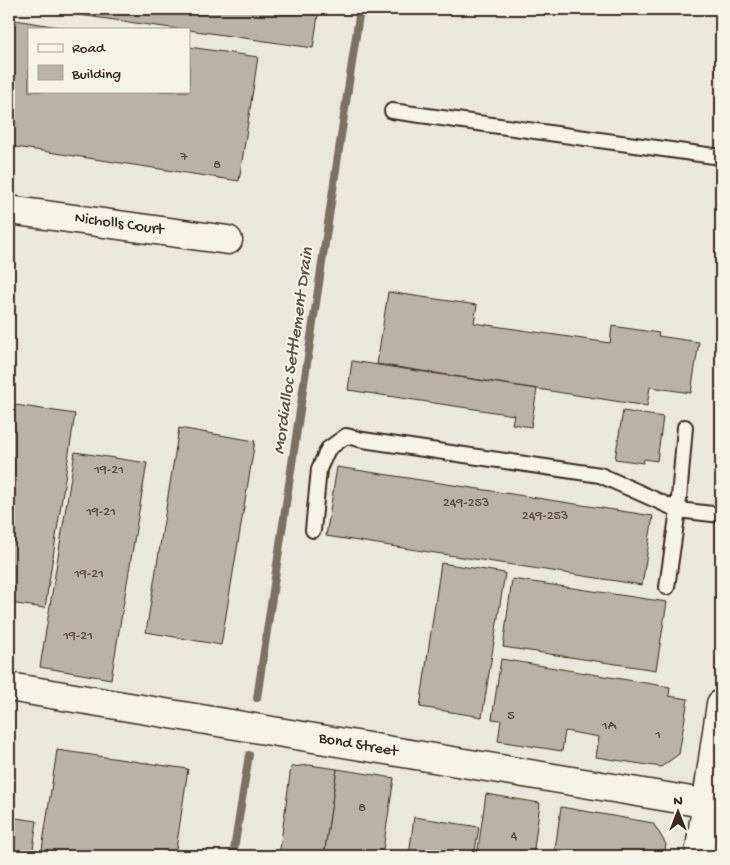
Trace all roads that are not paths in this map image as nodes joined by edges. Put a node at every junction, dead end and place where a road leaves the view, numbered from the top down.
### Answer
1 (392, 111) dead end
2 (721, 157) edge
3 (9, 210) edge
4 (228, 240) dead end
5 (685, 427) dead end
6 (678, 510) junction
7 (721, 516) edge
8 (313, 530) dead end
9 (667, 587) dead end
10 (9, 687) edge
11 (721, 704) edge
12 (714, 805) edge
13 (699, 856) edge

1 - 2 lane
3 - 4 street, Nicholls Court
5 - 6 lane
6 - 7 lane
6 - 8 lane
6 - 9 lane
10 - 12 street, Bond Street
11 - 12 street
12 - 13 street

